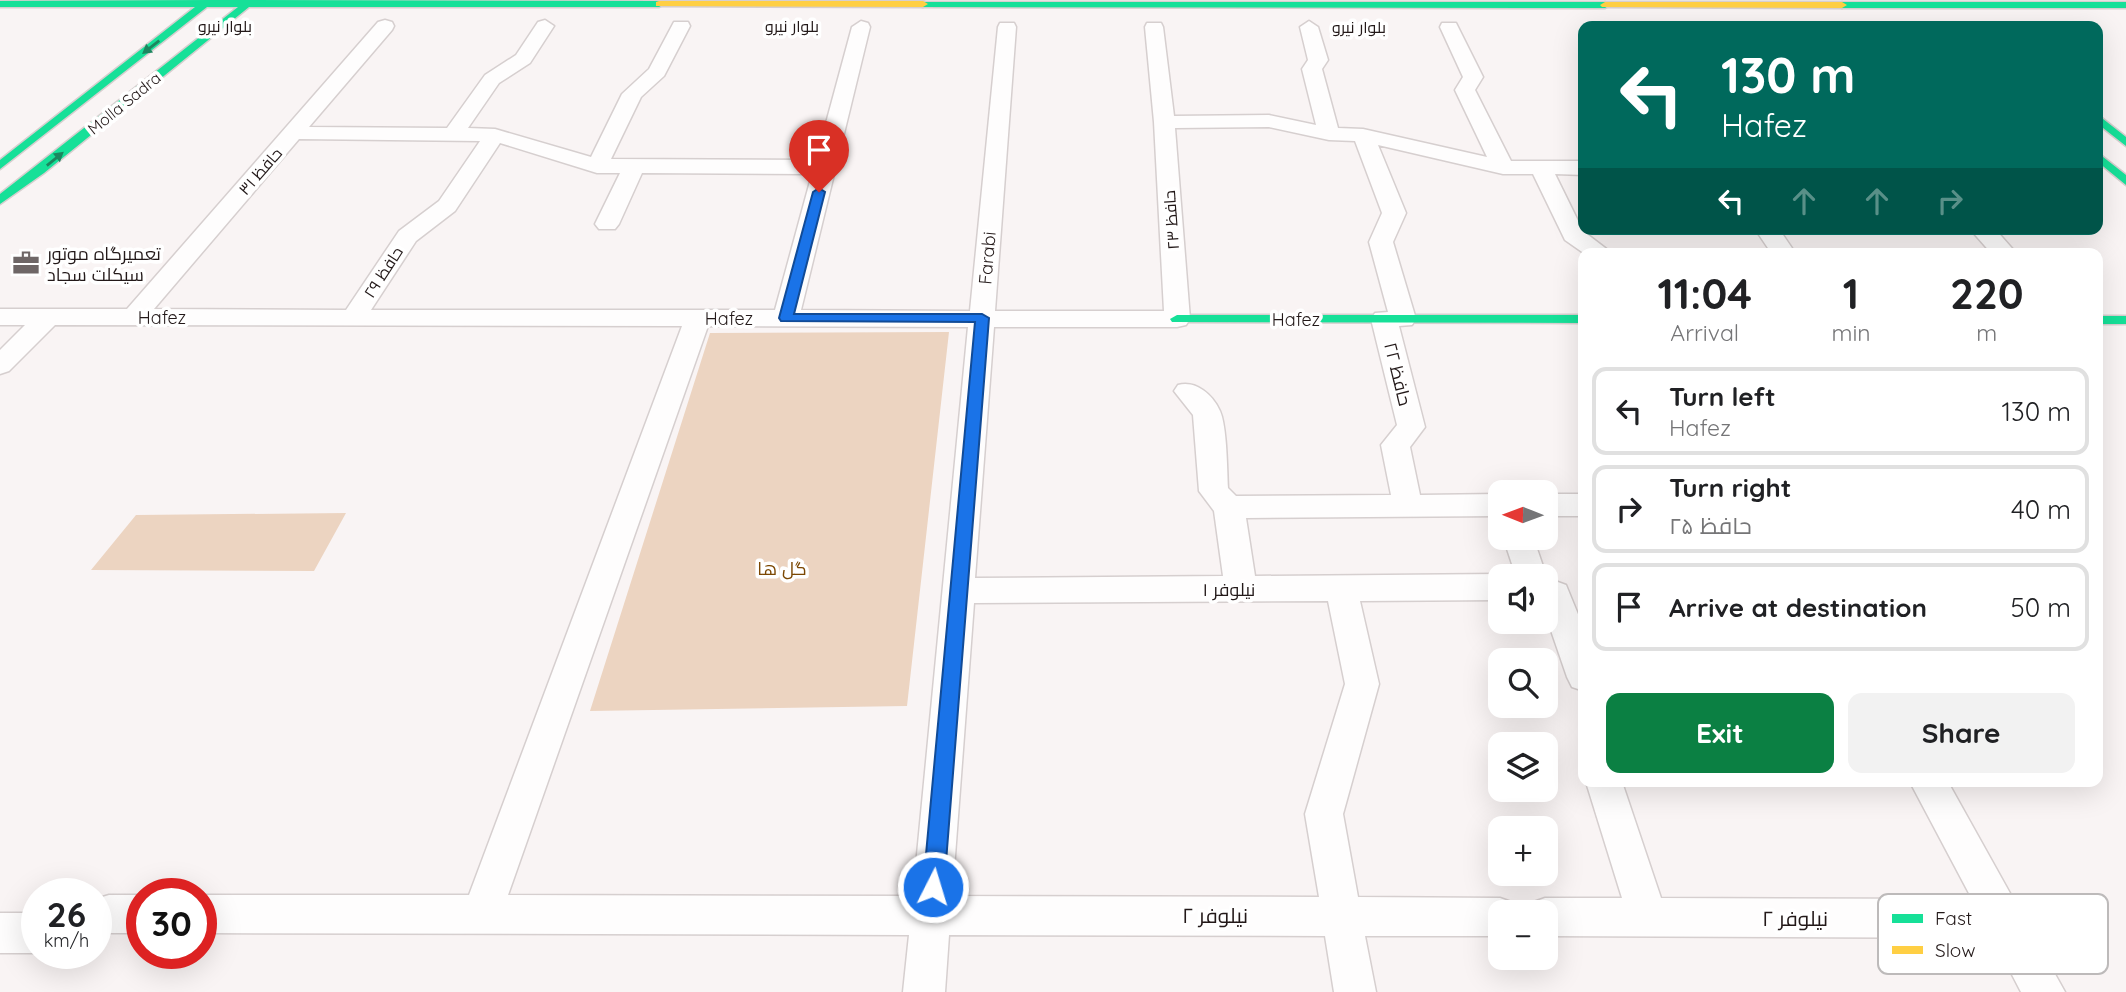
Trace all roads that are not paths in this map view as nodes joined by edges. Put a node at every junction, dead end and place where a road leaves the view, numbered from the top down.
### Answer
1 (1, 2) edge
2 (207, 2) edge
3 (249, 2) edge
4 (347, 2) edge
5 (1933, 2) edge
6 (1970, 2) edge
7 (476, 3) edge
8 (687, 3) edge
9 (876, 3) edge
10 (1100, 3) edge
11 (1304, 3) edge
12 (1511, 3) edge
13 (1718, 3) edge
14 (2126, 5) edge
15 (1950, 19) dead end
16 (1989, 19) dead end
17 (151, 26) dead end
18 (178, 26) junction
19 (220, 26) junction
20 (248, 26) dead end
21 (358, 26) dead end
22 (392, 26) joint
23 (545, 26) dead end
24 (681, 26) dead end
25 (861, 27) dead end
26 (1007, 27) dead end
27 (1154, 27) dead end
28 (1309, 27) dead end
29 (1449, 27) dead end
30 (1164, 121) junction
31 (2103, 122) edge
32 (292, 133) junction
33 (454, 134) junction
34 (1329, 134) junction
35 (495, 135) junction
36 (1363, 135) junction
37 (2126, 143) edge
38 (2103, 160) edge
39 (0, 166) edge
40 (597, 166) junction
41 (634, 166) junction
42 (825, 167) junction
43 (1503, 167) junction
44 (1541, 167) junction
45 (1578, 168) edge
46 (2126, 181) edge
47 (0, 200) edge
48 (607, 225) dead end
49 (1988, 235) edge
50 (1592, 248) edge
51 (1999, 248) edge
52 (0, 317) edge
53 (48, 317) junction
54 (134, 317) junction
55 (354, 317) junction
56 (698, 318) junction
57 (786, 318) junction
58 (982, 318) junction
59 (1177, 319) junction
60 (1394, 319) junction
61 (1578, 319) edge
62 (2103, 320) edge
63 (2126, 320) edge
64 (0, 365) edge
65 (1188, 391) dead end
66 (1488, 505) edge
67 (1558, 505) edge
68 (1578, 505) edge
69 (1408, 506) junction
70 (1229, 507) junction
71 (1488, 587) edge
72 (1341, 588) junction
73 (1241, 589) junction
74 (959, 591) junction
75 (1558, 603) edge
76 (1578, 660) edge
77 (1606, 787) edge
78 (1931, 787) edge
79 (1990, 894) edge
80 (217, 914) edge
81 (482, 914) junction
82 (931, 914) junction
83 (1341, 916) junction
84 (1488, 917) edge
85 (1558, 917) edge
86 (1648, 917) junction
87 (1878, 918) edge
88 (0, 933) edge
89 (21, 933) edge
90 (2033, 974) edge
91 (925, 992) edge
92 (1355, 992) edge
93 (2043, 992) edge

1 - 2 street, بلوار نیرو
2 - 3 street, بلوار نیرو
2 - 18 street, Molla Sadra
3 - 4 street, بلوار نیرو
3 - 19 street, Molla Sadra
4 - 7 street, بلوار نیرو
5 - 6 street, بلوار نیرو
5 - 13 street, بلوار نیرو
5 - 15 street
6 - 14 street, بلوار نیرو
6 - 16 street
7 - 8 street, بلوار نیرو
8 - 9 street, بلوار نیرو
9 - 10 street, بلوار نیرو
10 - 11 street, بلوار نیرو
11 - 12 street, بلوار نیرو
12 - 13 street, بلوار نیرو
17 - 18 street, بلوار نیرو
18 - 19 street, بلوار نیرو
18 -> 39 street, Molla Sadra
19 - 20 street, بلوار نیرو
47 -> 19 street, Molla Sadra
21 - 22 street
22 - 32 street, حافظ ۳۱
23 - 33 street
24 - 40 street
25 - 42 street
26 - 58 street, Farabi
27 - 30 street, حافظ ۲۳
28 - 34 street
29 - 43 street
30 - 34 street
30 - 59 street, حافظ ۲۳
31 - 37 street
32 - 33 street
32 - 54 street, حافظ ۳۱
33 - 35 street
34 - 36 street
35 - 40 street
35 - 55 street, حافظ ۲۹
36 - 43 street
36 - 60 street
38 - 46 street
40 - 41 street
41 - 42 street
41 - 48 street
42 - 57 street
43 - 44 street
44 - 45 street
44 - 50 street
49 - 51 street
52 - 53 street, Hafez
53 - 54 street, Hafez
53 - 64 street
54 - 55 street, Hafez
55 - 56 street, Hafez
56 - 57 street, Hafez
56 - 81 street
57 - 58 street, Hafez
58 - 59 street, Hafez
58 - 74 street, Farabi
59 - 60 street, Hafez
60 - 61 street, Hafez
60 - 69 street, حافظ ۲۲
62 - 63 street
65 - 70 street
66 - 69 street
67 - 68 street
69 - 70 street
70 - 73 street
71 - 72 street, نیلوفر ۱
72 - 73 street, نیلوفر ۱
72 - 83 street
73 - 74 street, نیلوفر ۱
74 - 82 street, Farabi
75 - 76 street
77 - 86 street
78 - 79 street
80 - 81 street, نیلوفر ۲
81 - 82 street, نیلوفر ۲
82 - 83 street, نیلوفر ۲
82 - 91 street, Farabi
83 - 84 street, نیلوفر ۲
83 - 92 street
85 - 86 street, نیلوفر ۲
86 - 87 street, نیلوفر ۲
88 - 89 street
90 - 93 street

